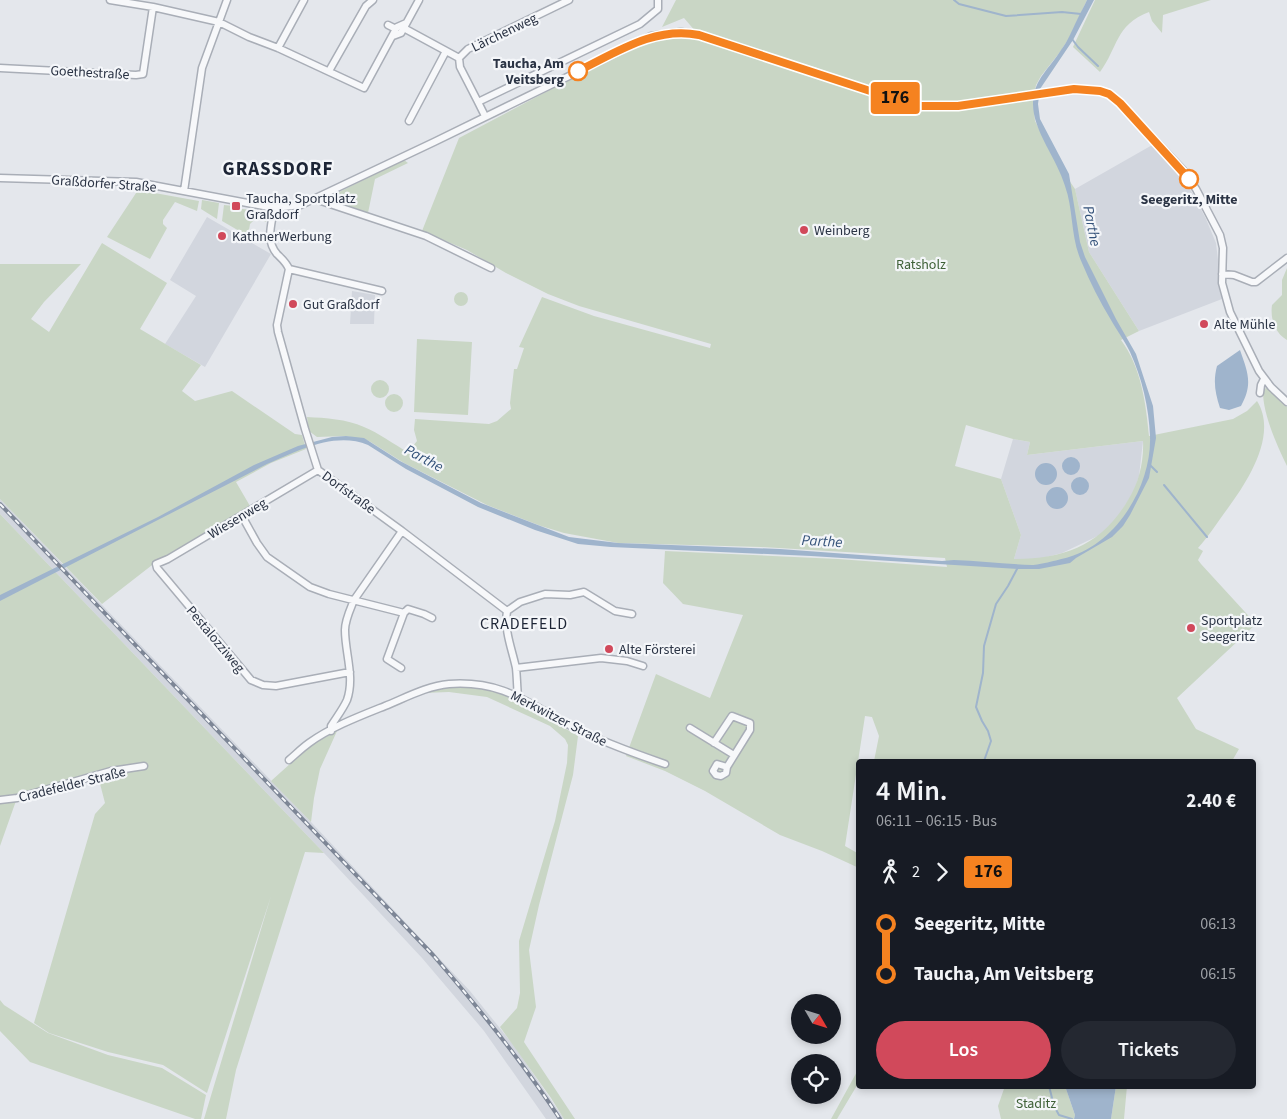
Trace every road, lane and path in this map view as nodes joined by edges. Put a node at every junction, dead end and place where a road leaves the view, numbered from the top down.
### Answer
1 (110, 0) edge
2 (227, 0) edge
3 (304, 0) edge
4 (373, 0) edge
5 (419, 0) edge
6 (568, 0) edge
7 (658, 0) edge
8 (118, 1) edge
9 (153, 7) junction
10 (219, 22) junction
11 (388, 25) dead end
12 (400, 28) junction
13 (278, 48) junction
14 (446, 51) junction
15 (459, 58) junction
16 (0, 68) edge
17 (329, 71) junction
18 (478, 102) junction
19 (485, 116) junction
20 (409, 121) dead end
21 (0, 178) edge
22 (184, 191) junction
23 (315, 199) junction
24 (274, 208) junction
25 (1287, 258) edge
26 (492, 268) dead end
27 (289, 269) junction
28 (1222, 274) junction
29 (382, 291) dead end
30 (1264, 380) junction
31 (1260, 393) dead end
32 (1287, 402) edge
33 (318, 470) junction
34 (242, 516) junction
35 (402, 530) junction
36 (156, 564) joint
37 (354, 600) junction
38 (506, 611) junction
39 (404, 613) junction
40 (632, 614) dead end
41 (432, 618) dead end
42 (643, 666) dead end
43 (401, 668) dead end
44 (516, 668) junction
45 (350, 672) junction
46 (518, 696) junction
47 (690, 728) dead end
48 (331, 731) junction
49 (714, 743) junction
50 (734, 755) junction
51 (289, 760) dead end
52 (664, 764) dead end
53 (144, 766) dead end
54 (727, 767) dead end
55 (0, 800) edge

1 - 8 street
2 - 10 street
3 - 13 street
4 - 17 street
5 - 12 street
6 - 15 street, Lärchenweg
7 - 18 street
8 - 9 street
9 - 10 street
9 - 16 street, Goethestraße
10 - 13 street
10 - 22 street
11 - 12 street
12 - 14 street
12 - 17 street
13 - 17 street
14 - 15 street
14 - 20 street
15 - 18 street, Lärchenweg
18 - 19 street
19 - 23 street, Graßdorfer Straße
19 - 28 street, Graßdorfer Straße
21 - 22 street, Graßdorfer Straße
22 - 24 street, Graßdorfer Straße
23 - 24 street, Graßdorfer Straße
23 - 26 street
24 - 27 street
25 - 28 street
27 - 29 street
27 - 33 street, Dorfstraße
28 - 30 street, Graßdorfer Straße
30 - 31 street
30 - 32 street, Graßdorfer Straße
33 - 34 street, Wiesenweg
33 - 35 street, Dorfstraße
34 - 36 street, Wiesenweg
34 - 37 street
35 - 37 street
35 - 38 street, Dorfstraße
36 - 45 street, Pestalozziweg
37 - 39 street
37 - 45 street
38 - 40 street
38 - 44 street
39 - 41 street
39 - 43 street
42 - 44 street
44 - 46 street
45 - 48 street
46 - 48 street, Merkwitzer Straße
46 - 52 street, Merkwitzer Straße
47 - 49 street
48 - 51 street, Merkwitzer Straße
49 - 50 street
49 - 50 street
50 - 54 street
53 - 55 street, Cradefelder Straße

